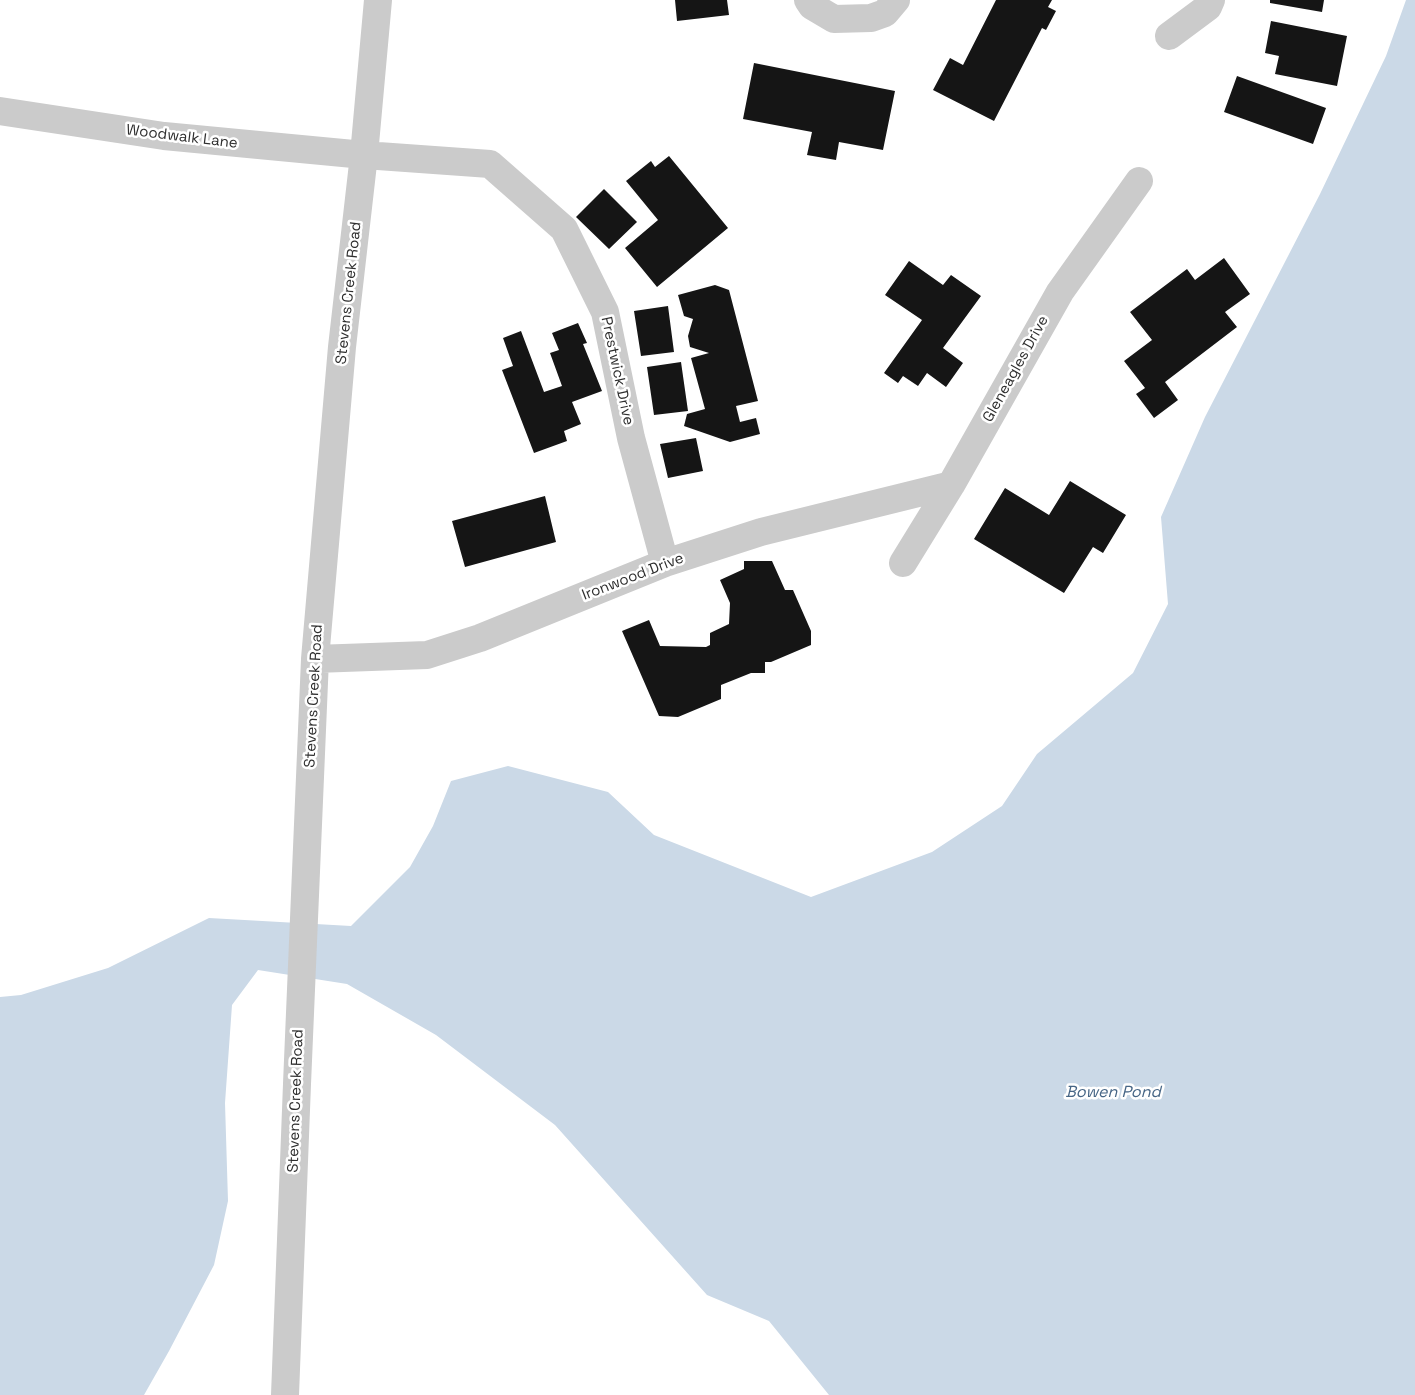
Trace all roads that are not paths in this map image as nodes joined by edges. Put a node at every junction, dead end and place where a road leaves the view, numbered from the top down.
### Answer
1 (378, 0) edge
2 (808, 0) edge
3 (896, 0) edge
4 (1211, 0) edge
5 (1169, 36) dead end
6 (0, 111) edge
7 (364, 155) junction
8 (1139, 181) dead end
9 (951, 485) junction
10 (665, 563) junction
11 (903, 564) dead end
12 (315, 659) junction
13 (285, 1395) edge

1 - 7 street, Stevens Creek Road
2 - 3 street
4 - 5 street
6 - 7 street, Woodwalk Lane
7 - 10 street, Prestwick Drive
7 - 12 street, Stevens Creek Road
8 - 9 street, Gleneagles Drive
9 - 10 street, Ironwood Drive
9 - 11 street, Gleneagles Drive
10 - 12 street, Ironwood Drive
12 - 13 street, Stevens Creek Road

